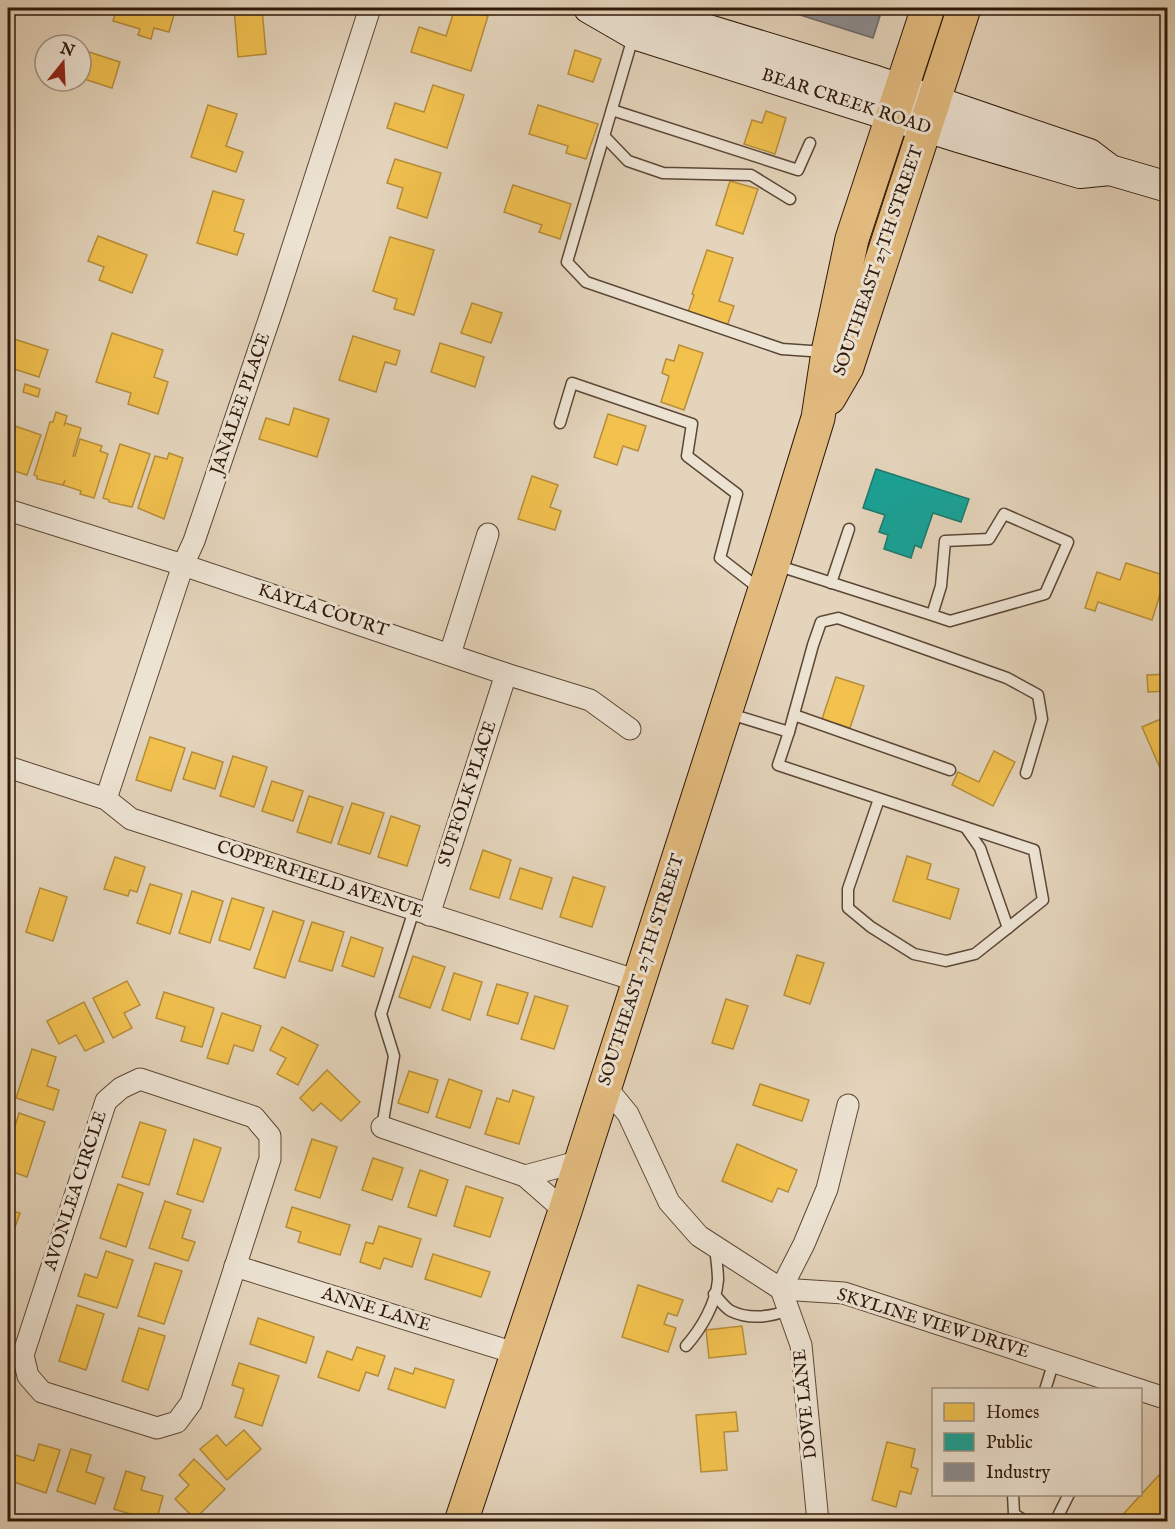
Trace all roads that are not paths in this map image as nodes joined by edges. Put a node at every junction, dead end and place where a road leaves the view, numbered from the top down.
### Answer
1 (370, 8) edge
2 (589, 8) edge
3 (928, 8) edge
4 (964, 8) edge
5 (635, 21) edge
6 (897, 103) junction
7 (612, 110) junction
8 (929, 114) junction
9 (604, 136) junction
10 (810, 143) dead end
11 (1167, 187) edge
12 (790, 199) dead end
13 (828, 352) junction
14 (818, 418) junction
15 (560, 423) dead end
16 (8, 510) edge
17 (849, 529) dead end
18 (488, 534) dead end
19 (183, 565) junction
20 (768, 578) junction
21 (831, 583) junction
22 (932, 615) junction
23 (450, 654) junction
24 (506, 674) junction
25 (724, 712) junction
26 (794, 715) junction
27 (630, 729) dead end
28 (789, 732) junction
29 (8, 767) edge
30 (950, 770) dead end
31 (1026, 773) dead end
32 (106, 799) junction
33 (879, 799) junction
34 (966, 827) junction
35 (422, 913) junction
36 (1008, 928) junction
37 (638, 981) junction
38 (605, 1086) junction
39 (848, 1105) dead end
40 (382, 1127) joint
41 (581, 1161) junction
42 (525, 1176) junction
43 (565, 1210) junction
44 (715, 1247) junction
45 (235, 1266) junction
46 (781, 1289) junction
47 (714, 1294) junction
48 (788, 1310) junction
49 (686, 1346) dead end
50 (518, 1354) junction
51 (1054, 1361) junction
52 (1107, 1384) edge
53 (1045, 1388) edge
54 (1129, 1388) edge
55 (1142, 1391) edge
56 (1167, 1399) edge
57 (1013, 1496) edge
58 (1068, 1496) edge
59 (461, 1521) edge
60 (818, 1521) edge
61 (1027, 1521) edge
62 (1055, 1521) edge

1 - 19 street, JANALEE PLACE
2 - 5 street, BEAR CREEK ROAD
3 - 6 main road, SOUTHEAST 27TH STREET
4 - 8 main road, SOUTHEAST 27TH STREET
5 - 6 street, BEAR CREEK ROAD
5 - 7 lane
6 - 8 street, BEAR CREEK ROAD
6 - 13 main road, SOUTHEAST 27TH STREET
7 - 9 lane
7 - 10 lane
8 - 11 street, BEAR CREEK ROAD
8 - 14 main road, SOUTHEAST 27TH STREET
9 - 12 lane
9 - 13 lane
13 - 14 main road, SOUTHEAST 27TH STREET
14 - 20 main road, SOUTHEAST 27TH STREET
15 - 20 lane
16 - 19 street, KAYLA COURT
17 - 21 lane
18 - 23 street
19 - 23 street, KAYLA COURT
19 - 32 street, JANALEE PLACE
20 - 21 lane
20 - 25 main road, SOUTHEAST 27TH STREET
21 - 22 lane
22 - 22 lane
23 - 24 street, KAYLA COURT
24 - 27 street, KAYLA COURT
24 - 35 street, SUFFOLK PLACE
25 - 28 lane
25 - 37 main road, SOUTHEAST 27TH STREET
26 - 28 lane
26 - 30 lane
26 - 31 lane
28 - 33 lane
29 - 32 street, COPPERFIELD AVENUE
32 - 35 street, COPPERFIELD AVENUE
33 - 34 lane
33 - 36 lane
34 - 36 lane
34 - 36 lane
35 - 37 street, COPPERFIELD AVENUE
35 - 40 lane, SUFFOLK PLACE
37 - 38 main road, SOUTHEAST 27TH STREET
38 - 41 main road, SOUTHEAST 27TH STREET
38 - 44 street, SKYLINE VIEW DRIVE
39 - 46 street
40 - 42 street
41 - 42 street
41 - 43 main road, SOUTHEAST 27TH STREET
42 - 43 street
43 - 50 main road, SOUTHEAST 27TH STREET
44 - 46 street, SKYLINE VIEW DRIVE
44 - 47 lane
45 - 45 street, AVONLEA CIRCLE
45 - 50 street, ANNE LANE
46 - 48 street, DOVE LANE
46 - 51 street, SKYLINE VIEW DRIVE
47 - 48 lane
47 - 49 lane
48 - 60 street, DOVE LANE
50 - 59 main road, SOUTHEAST 27TH STREET
51 - 52 street, SKYLINE VIEW DRIVE
51 - 53 lane
52 - 54 street, SKYLINE VIEW DRIVE
55 - 56 street, SKYLINE VIEW DRIVE
57 - 61 lane
58 - 62 lane

